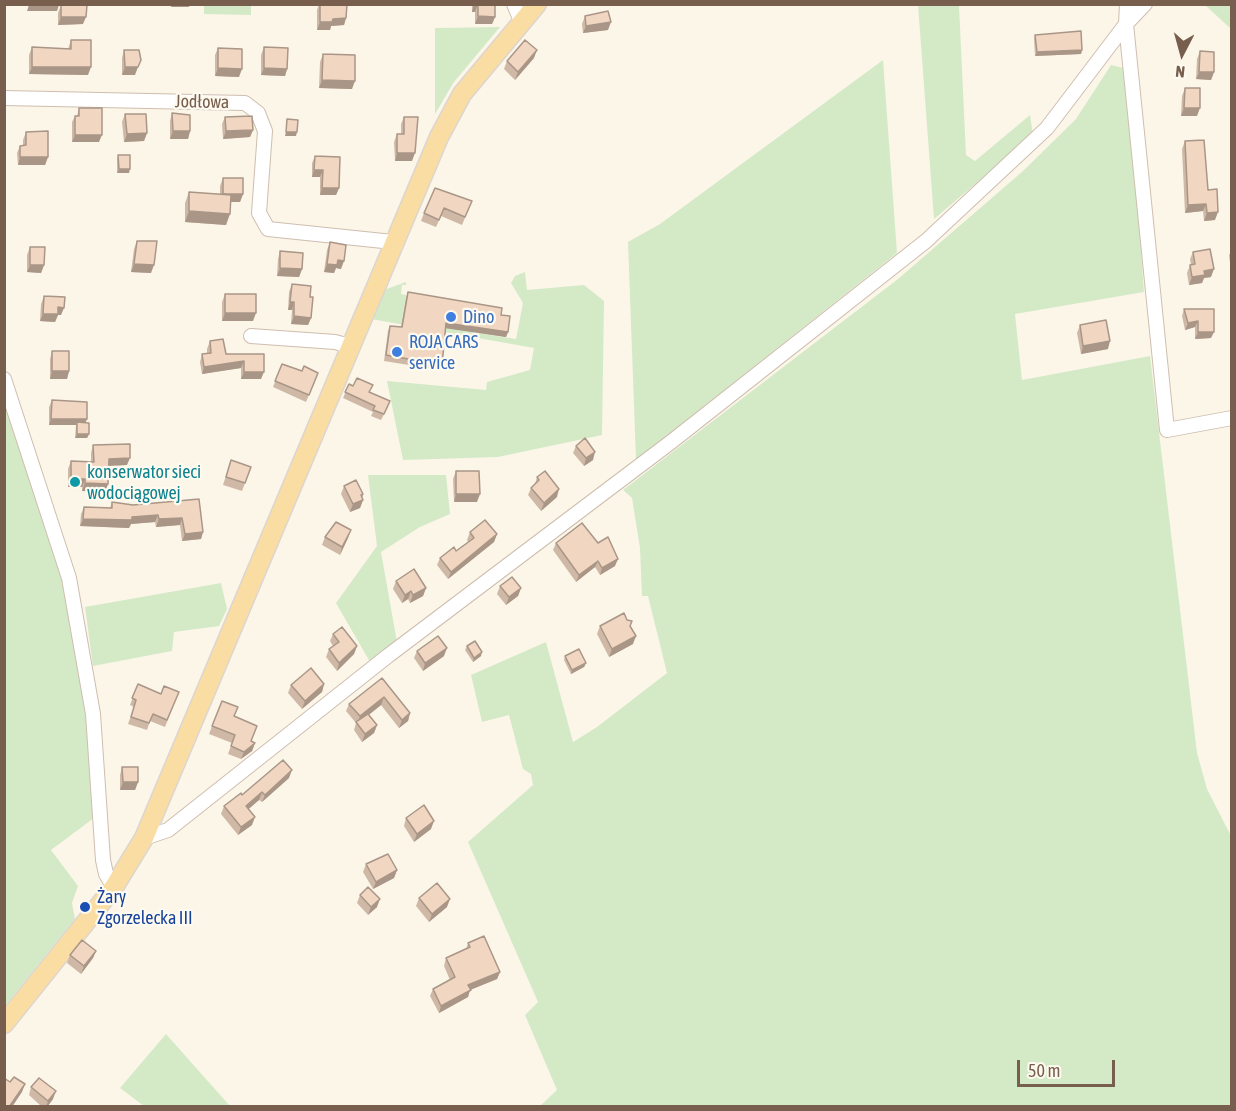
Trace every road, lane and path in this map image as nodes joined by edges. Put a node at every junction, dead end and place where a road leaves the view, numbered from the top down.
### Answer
1 (537, 4) edge
2 (1127, 4) edge
3 (1145, 4) edge
4 (518, 13) edge
5 (1126, 24) junction
6 (4, 98) edge
7 (393, 242) junction
8 (251, 336) dead end
9 (350, 346) junction
10 (4, 379) edge
11 (1232, 418) edge
12 (144, 838) junction
13 (114, 886) junction
14 (4, 1024) edge

1 - 4 main road
2 - 5 street
3 - 5 street
4 - 7 main road
5 - 11 street
5 - 12 street
6 - 7 street, Jodłowa
7 - 9 main road
8 - 9 street
9 - 12 main road
10 - 13 street
12 - 13 main road
13 - 14 main road

